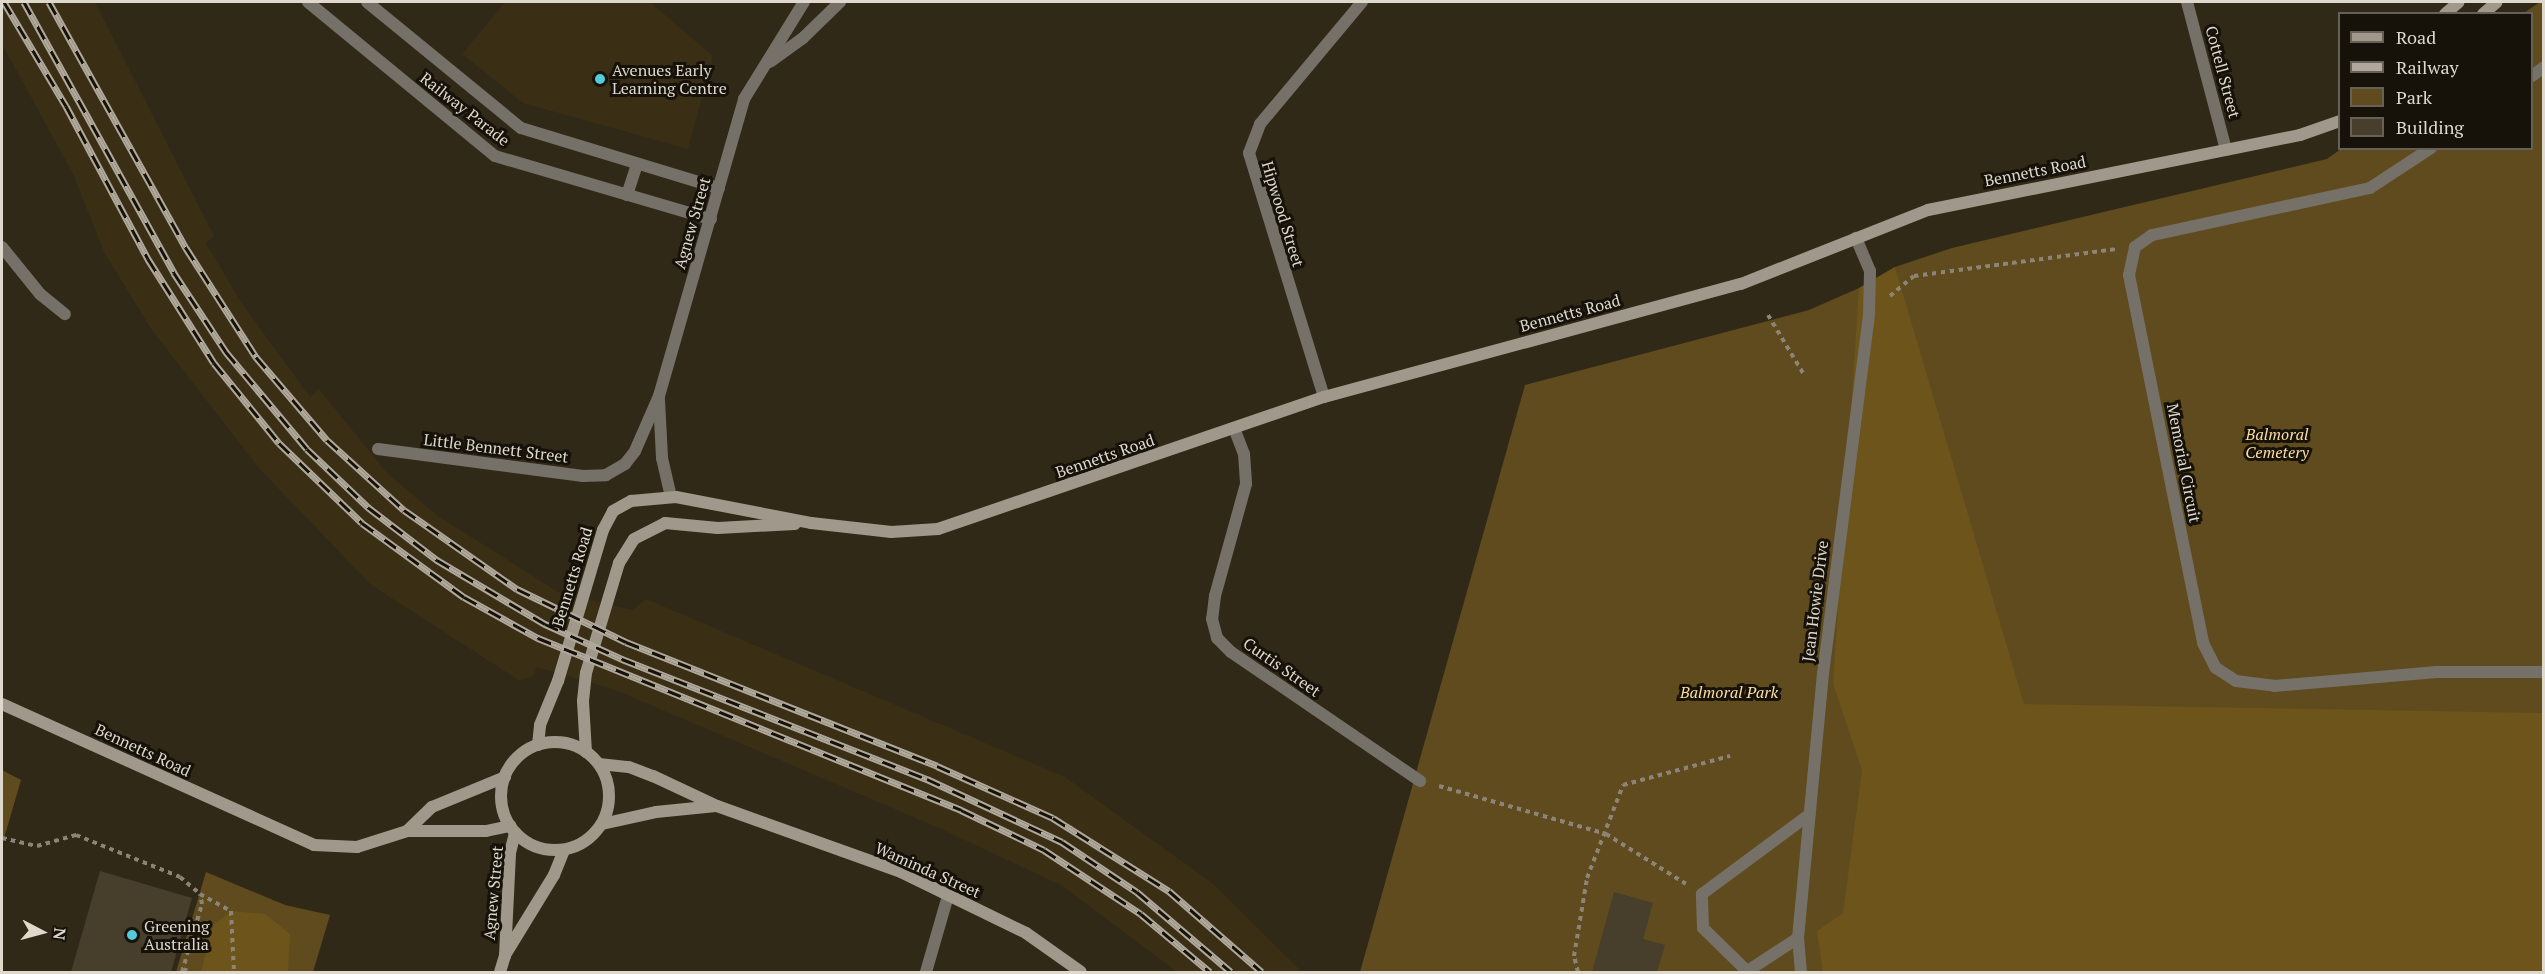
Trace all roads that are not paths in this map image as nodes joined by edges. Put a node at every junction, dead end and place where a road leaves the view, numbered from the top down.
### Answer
1 (308, 2) edge
2 (367, 2) edge
3 (804, 2) edge
4 (840, 2) edge
5 (1362, 2) edge
6 (2187, 2) edge
7 (2459, 2) edge
8 (2497, 2) edge
9 (2447, 12) edge
10 (2485, 12) edge
11 (766, 65) junction
12 (2338, 122) edge
13 (2226, 150) junction
14 (2428, 150) edge
15 (637, 164) junction
16 (719, 188) junction
17 (627, 195) junction
18 (711, 219) junction
19 (1856, 238) junction
20 (2, 247) edge
21 (65, 314) dead end
22 (658, 396) junction
23 (1324, 397) junction
24 (1234, 428) junction
25 (378, 449) dead end
26 (610, 474) joint
27 (672, 496) junction
28 (811, 523) junction
29 (2544, 672) edge
30 (2, 704) edge
31 (538, 745) junction
32 (586, 752) junction
33 (598, 764) junction
34 (505, 777) junction
35 (1420, 781) road end
36 (717, 806) junction
37 (1810, 814) junction
38 (602, 824) junction
39 (513, 830) junction
40 (407, 831) junction
41 (564, 850) junction
42 (948, 896) junction
43 (1798, 938) junction
44 (505, 956) junction
45 (500, 972) edge
46 (926, 972) edge
47 (1081, 972) edge
48 (1747, 972) edge
49 (1801, 972) edge

1 - 17 street, Railway Parade
2 - 15 street, Railway Parade
3 - 11 street, Agnew Street
4 - 11 street, Agnew Street
5 - 23 street, Hipwood Street
6 - 13 street, Cottell Street
7 - 9 main road
8 - 10 main road
11 - 16 street, Agnew Street
12 - 13 main road, Bennetts Road
13 - 19 main road, Bennetts Road
14 - 29 street, Memorial Circuit
15 - 16 street, Railway Parade
15 - 17 street
16 - 18 street, Agnew Street
17 - 18 street, Railway Parade
18 - 22 street, Agnew Street
19 - 23 main road, Bennetts Road
19 - 37 street, Jean Howie Drive
20 - 21 street
22 - 26 street, Agnew Street
22 - 27 street, Agnew Street
23 - 24 main road, Bennetts Road
24 - 28 main road, Bennetts Road
24 - 35 street, Curtis Street
25 - 26 street, Little Bennett Street
27 - 28 main road, Bennetts Road
27 - 31 main road, Bennetts Road
28 - 32 main road, Bennetts Road
30 - 40 main road, Bennetts Road
31 - 32 main road
31 - 34 main road
32 - 33 main road
33 - 36 main road, Waminda Street
33 - 38 main road
34 - 39 main road
34 - 40 main road, Bennetts Road
36 - 38 main road, Waminda Street
36 - 42 main road, Waminda Street
37 - 43 street, Jean Howie Drive
37 - 48 street
38 - 41 main road
39 - 40 main road, Bennetts Road
39 - 41 main road
39 - 44 main road, Agnew Street
41 - 44 main road, Agnew Street
42 - 46 street
42 - 47 main road, Waminda Street
43 - 48 street
43 - 49 street, Jean Howie Drive
44 - 45 main road, Agnew Street

